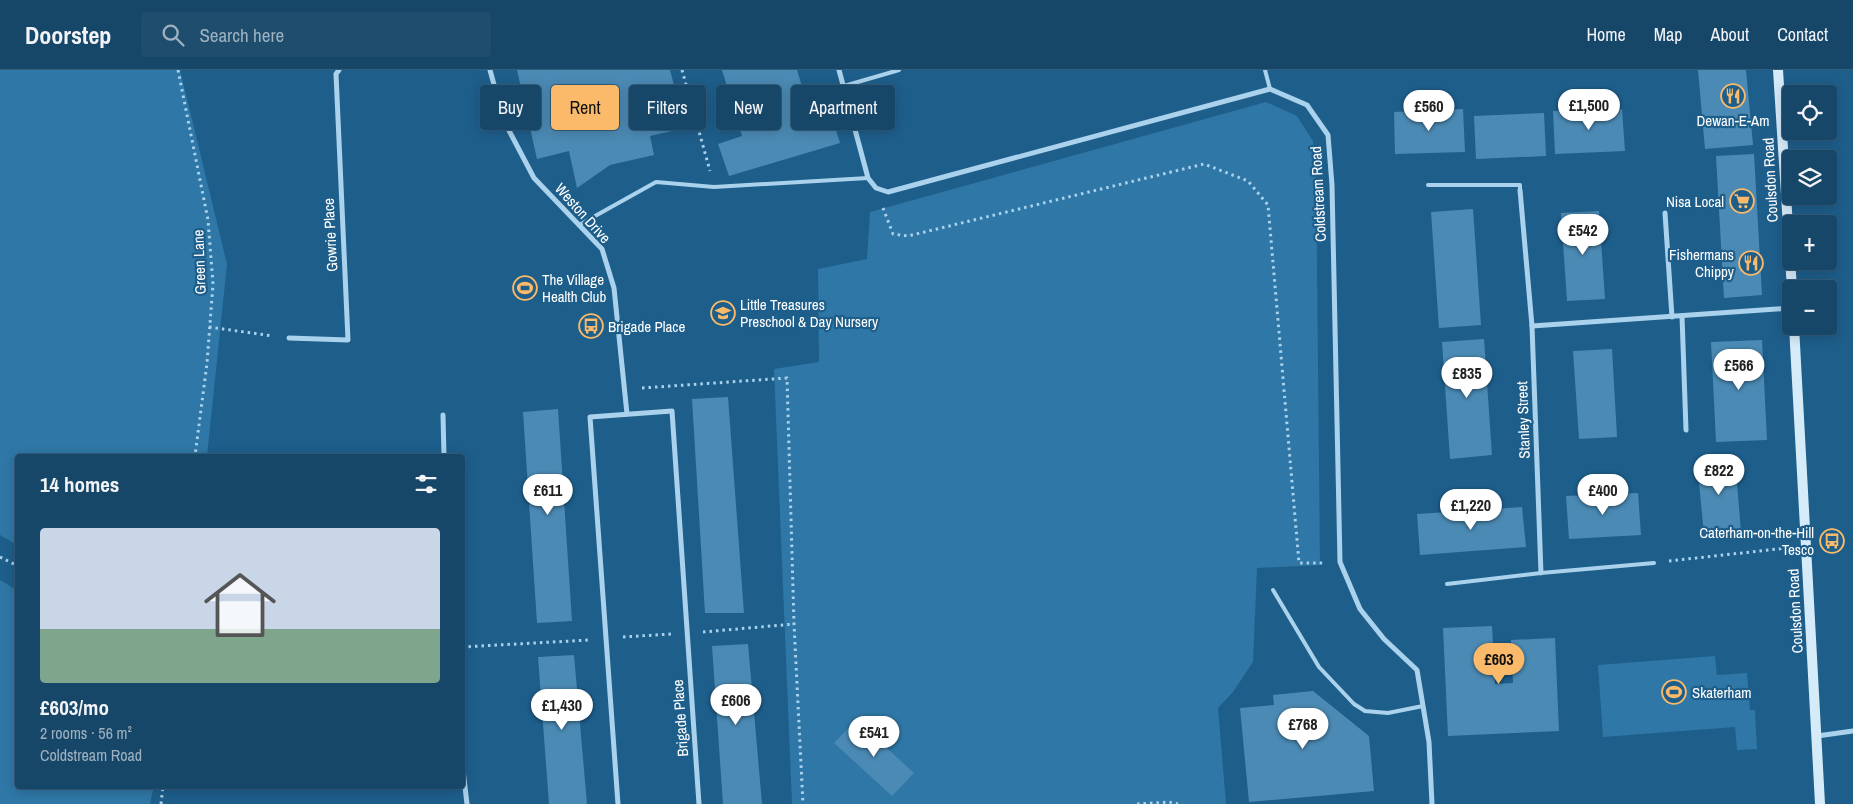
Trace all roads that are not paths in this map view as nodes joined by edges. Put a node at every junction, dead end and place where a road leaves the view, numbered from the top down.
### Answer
1 (338, 70) edge
2 (490, 70) edge
3 (840, 70) edge
4 (899, 70) edge
5 (1265, 70) edge
6 (1778, 70) edge
7 (494, 85) edge
8 (844, 85) edge
9 (847, 85) edge
10 (1270, 89) junction
11 (509, 130) edge
12 (855, 130) edge
13 (868, 178) junction
14 (1428, 185) dead end
15 (1520, 190) joint
16 (1665, 213) dead end
17 (578, 225) junction
18 (1791, 280) edge
19 (1782, 309) edge
20 (1682, 316) junction
21 (1672, 317) junction
22 (1532, 326) junction
23 (1794, 335) edge
24 (289, 338) road end
25 (627, 414) junction
26 (443, 415) dead end
27 (1686, 430) dead end
28 (444, 454) edge
29 (1654, 563) road end
30 (1541, 573) junction
31 (1447, 584) dead end
32 (1273, 590) dead end
33 (1423, 706) junction
34 (1853, 731) edge
35 (1816, 736) junction
36 (465, 787) edge
37 (467, 804) edge
38 (618, 804) edge
39 (700, 804) edge
40 (1432, 804) edge
41 (1820, 804) edge

1 - 24 street, Gowrie Place
2 - 7 street, Weston Drive
3 - 8 street
4 - 9 lane
5 - 10 lane
6 - 18 street, Coulsdon Road
10 - 13 street
10 - 33 street, Coldstream Road
11 - 17 street, Weston Drive
12 - 13 street
13 - 17 lane
14 - 15 lane
15 - 22 street, Stanley Street
16 - 21 street
17 - 25 street, Weston Drive
19 - 20 street
20 - 21 street
20 - 27 street
21 - 22 street
22 - 30 street, Stanley Street
23 - 35 street, Coulsdon Road
25 - 38 street, Brigade Place
25 - 39 street, Brigade Place
26 - 28 street
29 - 30 lane
30 - 31 lane
32 - 33 lane
33 - 40 street, Coldstream Road
34 - 35 street
35 - 41 street, Coulsdon Road
36 - 37 street

